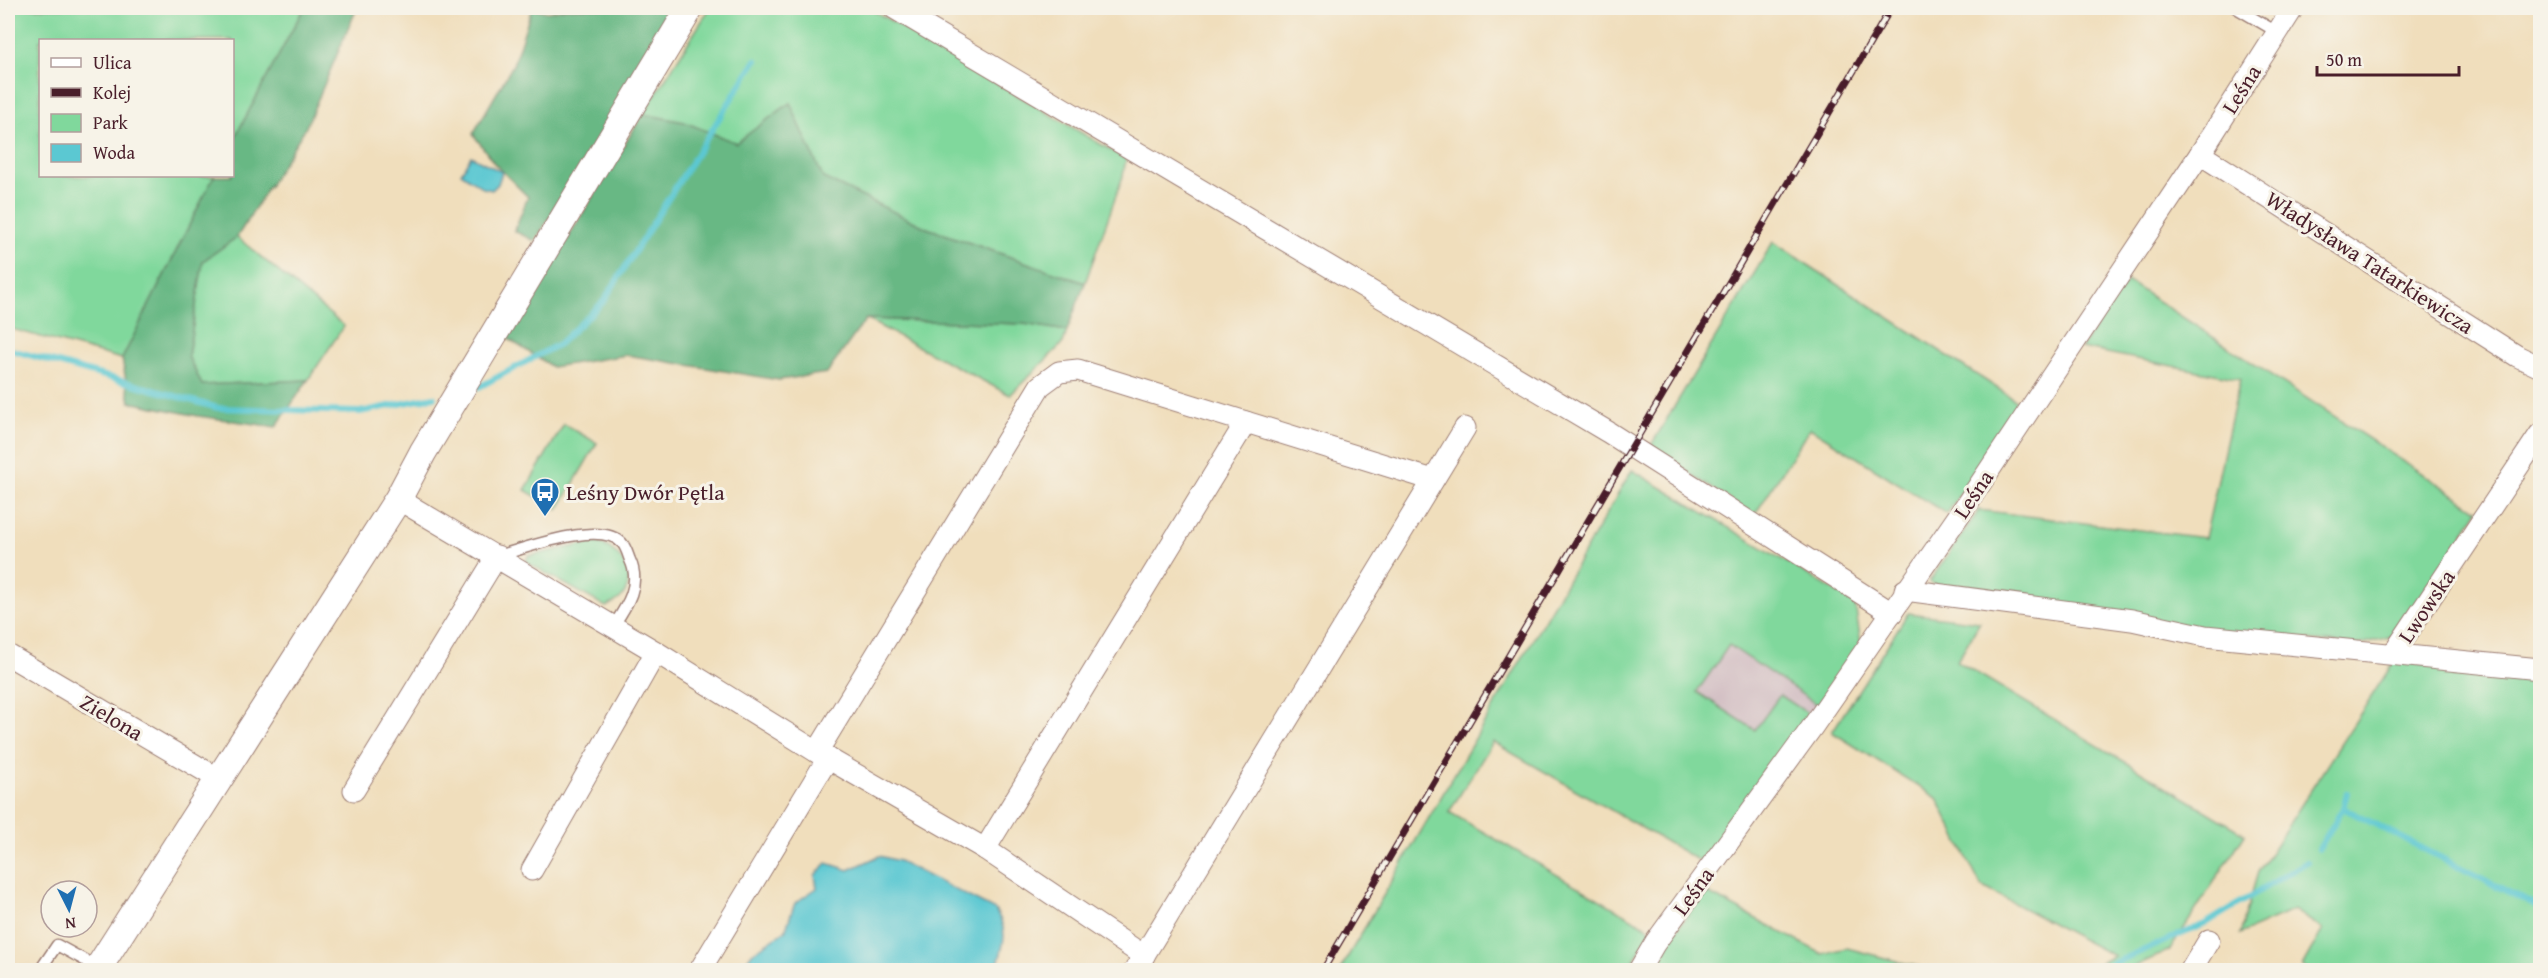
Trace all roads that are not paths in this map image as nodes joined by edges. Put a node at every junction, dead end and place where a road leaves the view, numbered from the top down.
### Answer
1 (690, 8) edge
2 (894, 8) edge
3 (2236, 8) edge
4 (2293, 8) edge
5 (2277, 32) junction
6 (2200, 154) junction
7 (2541, 367) edge
8 (1246, 422) junction
9 (1465, 429) dead end
10 (2541, 434) edge
11 (1433, 480) junction
12 (398, 499) junction
13 (497, 556) junction
14 (1905, 590) junction
15 (1892, 613) junction
16 (612, 628) junction
17 (656, 652) junction
18 (2393, 654) junction
19 (8, 655) edge
20 (2541, 669) edge
21 (822, 755) junction
22 (224, 768) junction
23 (354, 790) dead end
24 (985, 849) junction
25 (532, 870) dead end
26 (2209, 940) dead end
27 (1139, 963) edge
28 (98, 969) edge
29 (40, 970) edge
30 (700, 970) edge
31 (1639, 970) edge
32 (2191, 970) edge

1 - 12 street
2 - 15 street
3 - 5 lane
4 - 5 street, Leśna
5 - 6 street, Leśna
6 - 7 street, Władysława Tatarkiewicza
6 - 14 street, Leśna
8 - 11 street
8 - 21 street
8 - 24 street
9 - 11 street
10 - 18 street, Lwowska
11 - 27 street
12 - 13 street
12 - 22 street
13 - 16 street
13 - 16 lane
13 - 23 street
14 - 15 street, Leśna
14 - 18 street
15 - 31 street, Leśna
16 - 17 street
17 - 21 street
17 - 25 street
18 - 20 street, Lwowska
19 - 22 street, Zielona
21 - 24 street
21 - 30 street
22 - 28 street
24 - 27 street
26 - 32 street
28 - 29 lane

